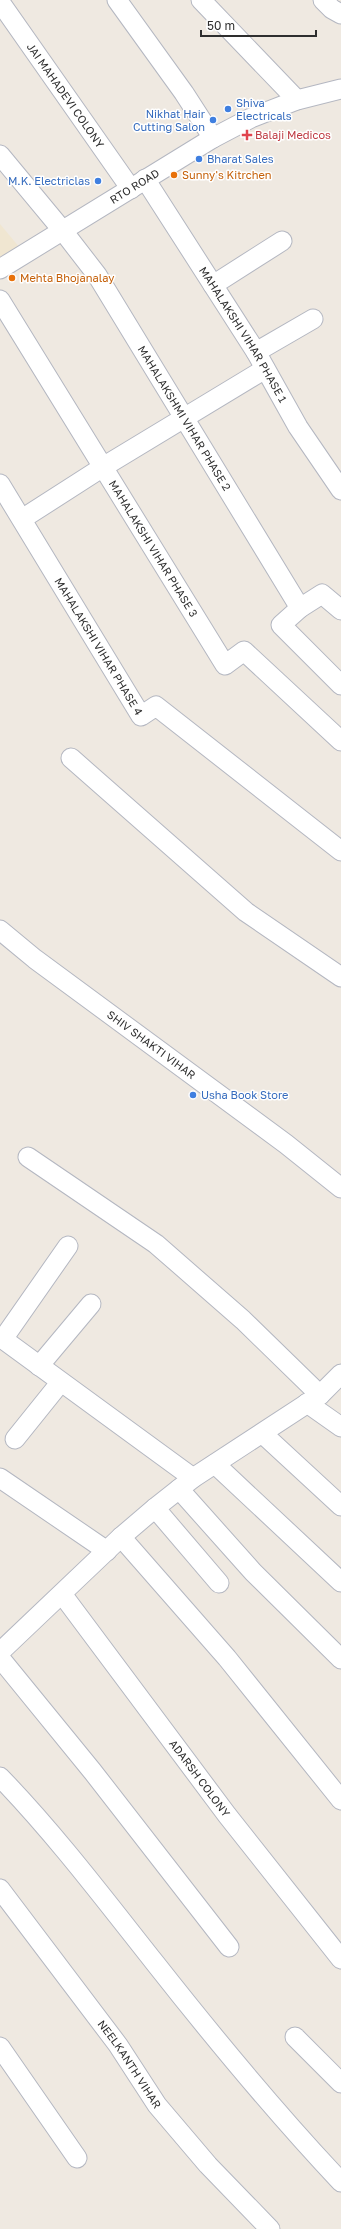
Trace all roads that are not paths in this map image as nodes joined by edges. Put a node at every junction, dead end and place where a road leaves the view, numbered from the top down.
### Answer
1 (117, 0) edge
2 (201, 0) edge
3 (323, 0) edge
4 (0, 2) edge
5 (341, 14) edge
6 (341, 89) edge
7 (297, 100) junction
8 (213, 138) junction
9 (0, 155) edge
10 (138, 184) junction
11 (63, 231) junction
12 (282, 241) dead end
13 (0, 269) edge
14 (213, 286) junction
15 (0, 300) edge
16 (313, 319) dead end
17 (260, 360) junction
18 (182, 418) junction
19 (103, 467) junction
20 (0, 484) edge
21 (341, 490) edge
22 (22, 519) junction
23 (300, 608) junction
24 (341, 610) edge
25 (341, 685) edge
26 (341, 742) edge
27 (71, 758) dead end
28 (341, 851) edge
29 (0, 930) edge
30 (341, 977) edge
31 (28, 1157) dead end
32 (341, 1188) edge
33 (68, 1246) dead end
34 (91, 1304) dead end
35 (2, 1338) edge
36 (39, 1366) junction
37 (341, 1374) edge
38 (60, 1383) junction
39 (314, 1399) junction
40 (341, 1427) edge
41 (263, 1434) junction
42 (15, 1438) dead end
43 (215, 1464) junction
44 (0, 1478) edge
45 (186, 1484) junction
46 (341, 1506) edge
47 (155, 1508) junction
48 (121, 1537) junction
49 (107, 1550) junction
50 (341, 1582) edge
51 (219, 1583) dead end
52 (62, 1594) junction
53 (0, 1652) edge
54 (0, 1658) edge
55 (341, 1659) edge
56 (0, 1777) edge
57 (341, 1800) edge
58 (0, 1889) edge
59 (229, 1946) dead end
60 (341, 1959) edge
61 (295, 2037) dead end
62 (0, 2047) edge
63 (341, 2083) edge
64 (77, 2158) dead end
65 (341, 2182) edge
66 (270, 2229) edge

1 - 8 street
2 - 7 street
3 - 5 street
4 - 10 street, JAI MAHADEVI COLONY
6 - 7 street, RTO ROAD
7 - 8 street, RTO ROAD
8 - 10 street, RTO ROAD
9 - 11 street, MAHALAKSHMI VIHAR PHASE 2
10 - 11 street, RTO ROAD
10 - 14 street, MAHALAKSHI VIHAR PHASE 1
11 - 13 street, RTO ROAD
11 - 18 street, MAHALAKSHMI VIHAR PHASE 2
12 - 14 street
14 - 17 street, MAHALAKSHI VIHAR PHASE 1
15 - 19 street, MAHALAKSHI VIHAR PHASE 3
16 - 17 street
17 - 18 street
17 - 21 street, MAHALAKSHI VIHAR PHASE 1
18 - 19 street
18 - 23 street, MAHALAKSHMI VIHAR PHASE 2
19 - 22 street
19 - 26 street, MAHALAKSHI VIHAR PHASE 3
20 - 22 street, MAHALAKSHI VIHAR PHASE 4
22 - 28 street, MAHALAKSHI VIHAR PHASE 4
23 - 24 street
23 - 25 street
27 - 30 street
29 - 32 street, SHIV SHAKTI VIHAR
31 - 39 street
33 - 35 street
34 - 36 street
35 - 36 street
36 - 38 street
37 - 39 street
38 - 42 street
38 - 45 street
39 - 40 street
39 - 41 street
41 - 43 street
41 - 46 street
43 - 45 street
43 - 50 street
44 - 49 street
45 - 47 street
45 - 55 street
47 - 48 street
47 - 51 street
48 - 49 street
48 - 57 street
49 - 52 street
52 - 53 street
52 - 60 street, ADARSH COLONY
54 - 59 street
56 - 65 street
58 - 66 street, NEELKANTH VIHAR
61 - 63 street
62 - 64 street

